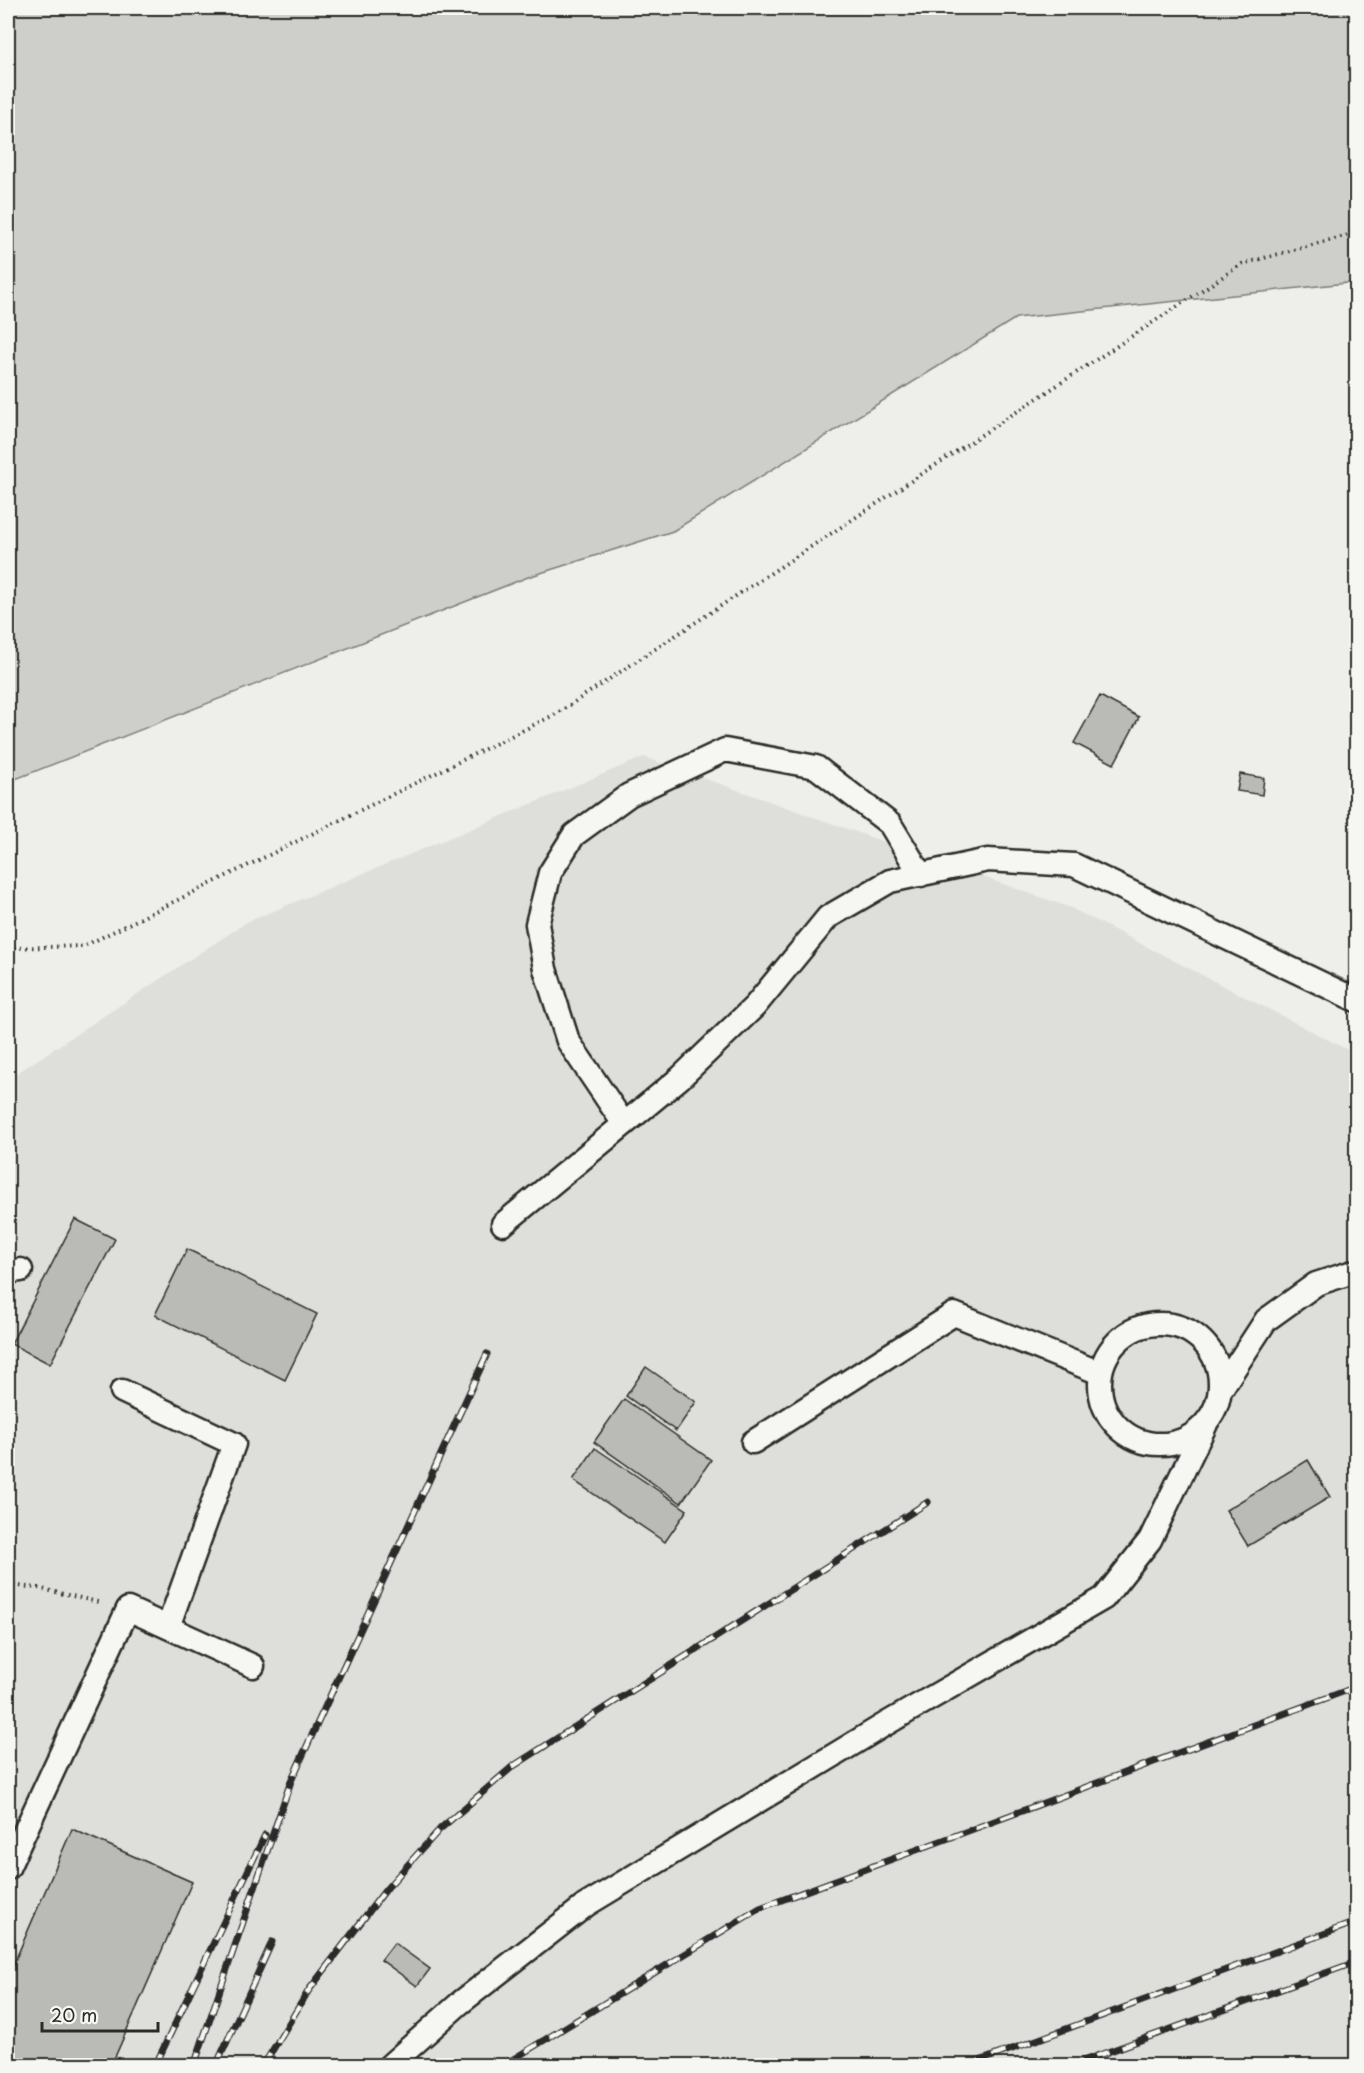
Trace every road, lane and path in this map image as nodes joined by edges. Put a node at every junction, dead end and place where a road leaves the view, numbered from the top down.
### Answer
1 (1356, 233) edge
2 (921, 874) junction
3 (8, 948) edge
4 (1356, 1000) edge
5 (624, 1124) junction
6 (503, 1224) dead end
7 (1356, 1271) edge
8 (1100, 1373) junction
9 (1221, 1389) junction
10 (122, 1391) dead end
11 (1206, 1424) junction
12 (753, 1442) dead end
13 (8, 1585) edge
14 (128, 1609) junction
15 (168, 1627) junction
16 (253, 1666) dead end
17 (8, 1868) edge
18 (389, 2066) edge

1 - 3 path
2 - 4 lane
2 - 5 lane
2 - 5 lane
5 - 6 lane
7 - 9 lane
8 - 9 lane
8 - 11 lane
8 - 12 lane
9 - 11 lane
10 - 15 lane
11 - 18 lane
13 - 14 path
14 - 15 lane
14 - 17 lane
15 - 16 lane

